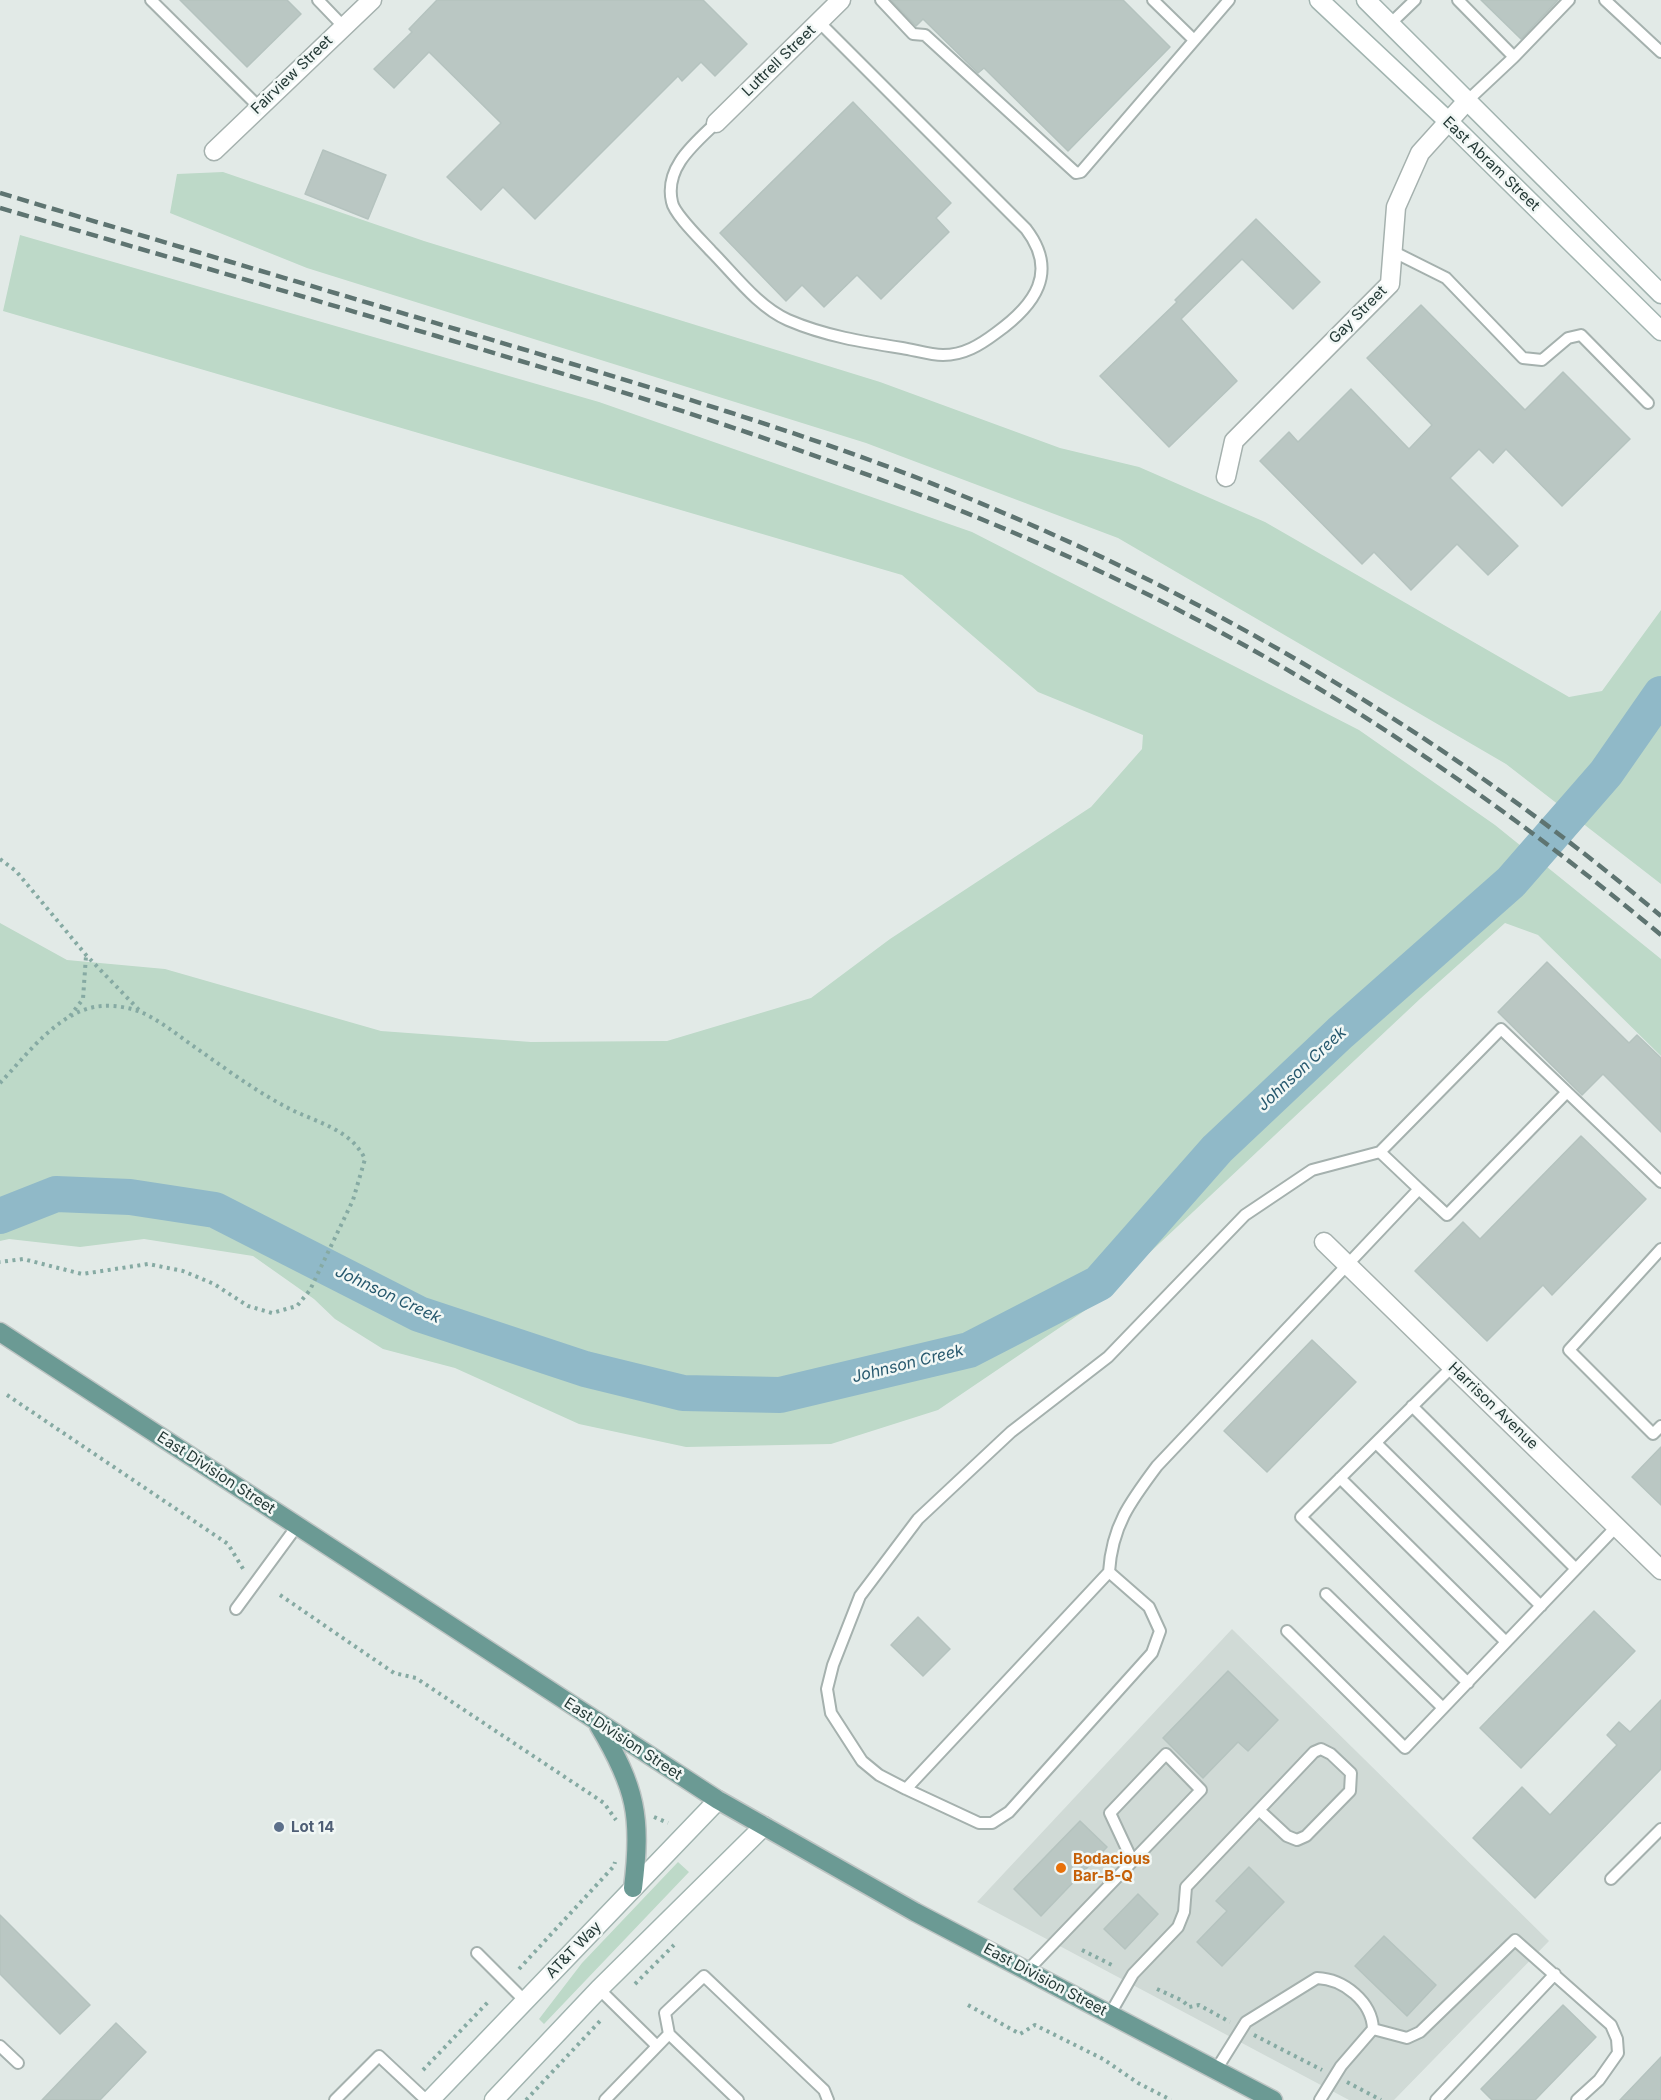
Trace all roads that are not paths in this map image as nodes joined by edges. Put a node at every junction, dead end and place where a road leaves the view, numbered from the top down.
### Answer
1 (151, 0) edge
2 (318, 0) edge
3 (372, 0) edge
4 (842, 0) edge
5 (881, 0) edge
6 (1153, 0) edge
7 (1229, 0) edge
8 (1319, 0) edge
9 (1366, 0) edge
10 (1414, 0) edge
11 (1458, 0) edge
12 (1569, 0) edge
13 (1605, 0) edge
14 (819, 22) junction
15 (1390, 24) junction
16 (343, 26) junction
17 (1192, 39) junction
18 (1661, 52) edge
19 (1514, 57) junction
20 (1466, 102) junction
21 (259, 107) junction
22 (1449, 122) junction
23 (716, 123) joint
24 (214, 151) dead end
25 (1392, 251) junction
26 (1661, 294) edge
27 (1659, 325) edge
28 (1648, 404) dead end
29 (1226, 477) dead end
30 (1567, 1092) junction
31 (1380, 1152) junction
32 (1661, 1182) edge
33 (1419, 1189) junction
34 (1324, 1242) dead end
35 (1661, 1249) edge
36 (1347, 1264) junction
37 (4, 1334) edge
38 (1452, 1367) junction
39 (1412, 1406) junction
40 (1661, 1425) edge
41 (1376, 1443) junction
42 (1340, 1478) junction
43 (297, 1526) junction
44 (1617, 1527) junction
45 (1576, 1569) junction
46 (1661, 1570) edge
47 (1109, 1572) junction
48 (1326, 1594) dead end
49 (1541, 1606) junction
50 (236, 1609) dead end
51 (1287, 1631) dead end
52 (1506, 1642) junction
53 (1468, 1683) junction
54 (1443, 1708) junction
55 (597, 1722) junction
56 (906, 1789) junction
57 (718, 1800) junction
58 (1259, 1810) junction
59 (764, 1826) junction
60 (1661, 1829) edge
61 (1132, 1860) junction
62 (1611, 1879) dead end
63 (633, 1888) junction
64 (477, 1953) dead end
65 (1027, 1971) junction
66 (1555, 1974) junction
67 (599, 1989) junction
68 (525, 2001) junction
69 (1110, 2014) junction
70 (1373, 2029) junction
71 (669, 2034) junction
72 (0, 2046) edge
73 (657, 2046) junction
74 (18, 2063) dead end
75 (1215, 2070) junction
76 (335, 2100) edge
77 (428, 2100) edge
78 (494, 2100) edge
79 (605, 2100) edge
80 (738, 2100) edge
81 (828, 2100) edge
82 (1273, 2100) edge
83 (1320, 2100) edge
84 (1436, 2100) edge
85 (1577, 2100) edge

1 - 21 lane
2 - 16 lane
3 - 16 main road, Fairview Street
4 - 14 main road, Luttrell Street
5 - 17 lane
6 - 17 lane
7 - 17 lane
8 - 22 main road, East Abram Street
9 - 15 main road, East Abram Street
10 - 15 lane
11 - 19 lane
12 - 19 lane
13 - 18 lane
14 - 23 main road, Luttrell Street
14 - 23 lane
15 - 20 main road, East Abram Street
16 - 21 main road, Fairview Street
19 - 20 lane
20 - 22 main road, Gay Street
20 - 26 main road, East Abram Street
21 - 24 main road, Fairview Street
22 - 25 main road, Gay Street
22 - 27 main road, East Abram Street
25 - 28 lane
25 - 29 main road, Gay Street
30 - 31 lane
30 - 32 lane
30 - 33 lane
31 - 33 lane
31 - 56 lane
33 - 36 lane
34 - 36 main road, Harrison Avenue
35 - 40 lane
36 - 38 main road, Harrison Avenue
36 - 47 lane
37 - 43 main road, East Division Street
38 - 39 lane
38 - 44 main road, Harrison Avenue
39 - 41 lane
39 - 45 lane
41 - 42 lane
41 - 49 lane
42 - 52 lane
42 - 53 lane
43 - 50 lane
43 - 55 main road, East Division Street
44 - 45 lane
44 - 46 main road, Harrison Avenue
45 - 49 lane
47 - 56 lane
47 - 56 lane
48 - 54 lane
49 - 52 lane
51 - 54 lane
52 - 53 lane
53 - 54 lane
55 - 57 main road, East Division Street
55 - 63 main road
57 - 59 main road, East Division Street
57 - 63 main road, AT&T Way
58 - 58 lane
58 - 69 lane
59 - 65 main road, East Division Street
59 - 67 main road
60 - 62 lane
61 - 61 lane
61 - 65 lane
63 - 68 main road, AT&T Way
64 - 68 lane
65 - 69 main road, East Division Street
66 - 70 lane
66 - 84 lane
66 - 85 lane
67 - 73 lane
67 - 78 main road
68 - 77 main road, AT&T Way
69 - 75 main road, East Division Street
70 - 75 lane
70 - 83 lane
71 - 73 lane
71 - 80 lane
71 - 81 lane
72 - 74 lane
73 - 79 lane
75 - 82 main road, East Division Street
76 - 77 lane

